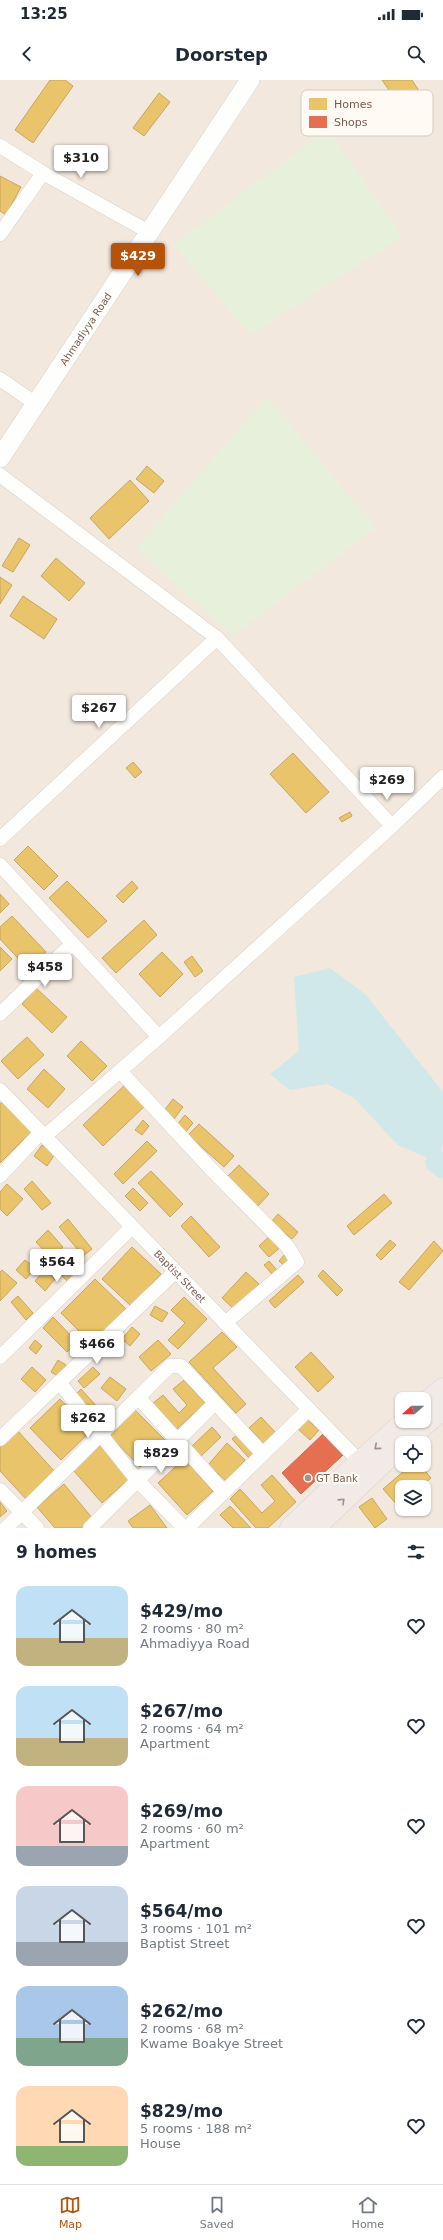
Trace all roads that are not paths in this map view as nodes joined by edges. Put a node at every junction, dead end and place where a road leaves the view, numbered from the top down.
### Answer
1 (250, 80) edge
2 (0, 146) edge
3 (43, 173) junction
4 (149, 232) junction
5 (0, 234) edge
6 (0, 379) edge
7 (36, 404) junction
8 (0, 458) edge
9 (0, 475) edge
10 (217, 638) junction
11 (443, 777) edge
12 (392, 826) junction
13 (0, 839) edge
14 (0, 865) edge
15 (72, 944) junction
16 (0, 1014) edge
17 (159, 1037) junction
18 (120, 1071) junction
19 (0, 1090) edge
20 (43, 1134) junction
21 (0, 1176) edge
22 (132, 1227) junction
23 (176, 1272) junction
24 (225, 1323) junction
25 (0, 1357) edge
26 (59, 1382) junction
27 (443, 1389) edge
28 (138, 1397) junction
29 (431, 1399) edge
30 (215, 1403) junction
31 (443, 1408) edge
32 (309, 1409) junction
33 (398, 1428) edge
34 (101, 1434) junction
35 (412, 1436) edge
36 (0, 1439) edge
37 (177, 1440) junction
38 (395, 1452) edge
39 (263, 1454) junction
40 (360, 1462) junction
41 (137, 1480) junction
42 (0, 1490) edge
43 (224, 1492) junction
44 (22, 1512) junction
45 (6, 1528) edge
46 (37, 1528) edge
47 (90, 1528) edge
48 (184, 1528) edge
49 (187, 1528) edge
50 (291, 1528) edge
51 (314, 1528) edge

1 - 4 street, Ahmadiyya Road
2 - 3 street
3 - 4 street
3 - 5 street
4 - 7 street, Ahmadiyya Road
6 - 7 street
7 - 8 street, Ahmadiyya Road
9 - 10 street
10 - 12 street
10 - 13 street
11 - 12 street
12 - 17 street
14 - 15 street
15 - 16 street
15 - 17 street
17 - 18 street
18 - 20 street
18 - 24 street
19 - 20 street, Baptist Street
20 - 21 street
20 - 22 street, Baptist Street
22 - 23 street, Baptist Street
22 - 25 street
23 - 24 street, Baptist Street
23 - 26 street
24 - 32 street, Baptist Street
26 - 34 street
26 - 36 street
27 - 29 highway
28 - 30 street
28 - 34 street
28 - 37 street
30 - 37 street
30 - 39 street
31 - 35 highway
32 - 39 street
32 - 40 street, Baptist Street
33 -> 40 highway
34 - 41 street
34 - 44 street
37 - 41 street
37 - 43 street
51 -> 38 highway
39 - 43 street
40 - 50 highway
41 - 47 street
41 - 48 street
42 - 44 street
43 - 49 street
44 - 45 street
44 - 46 street

